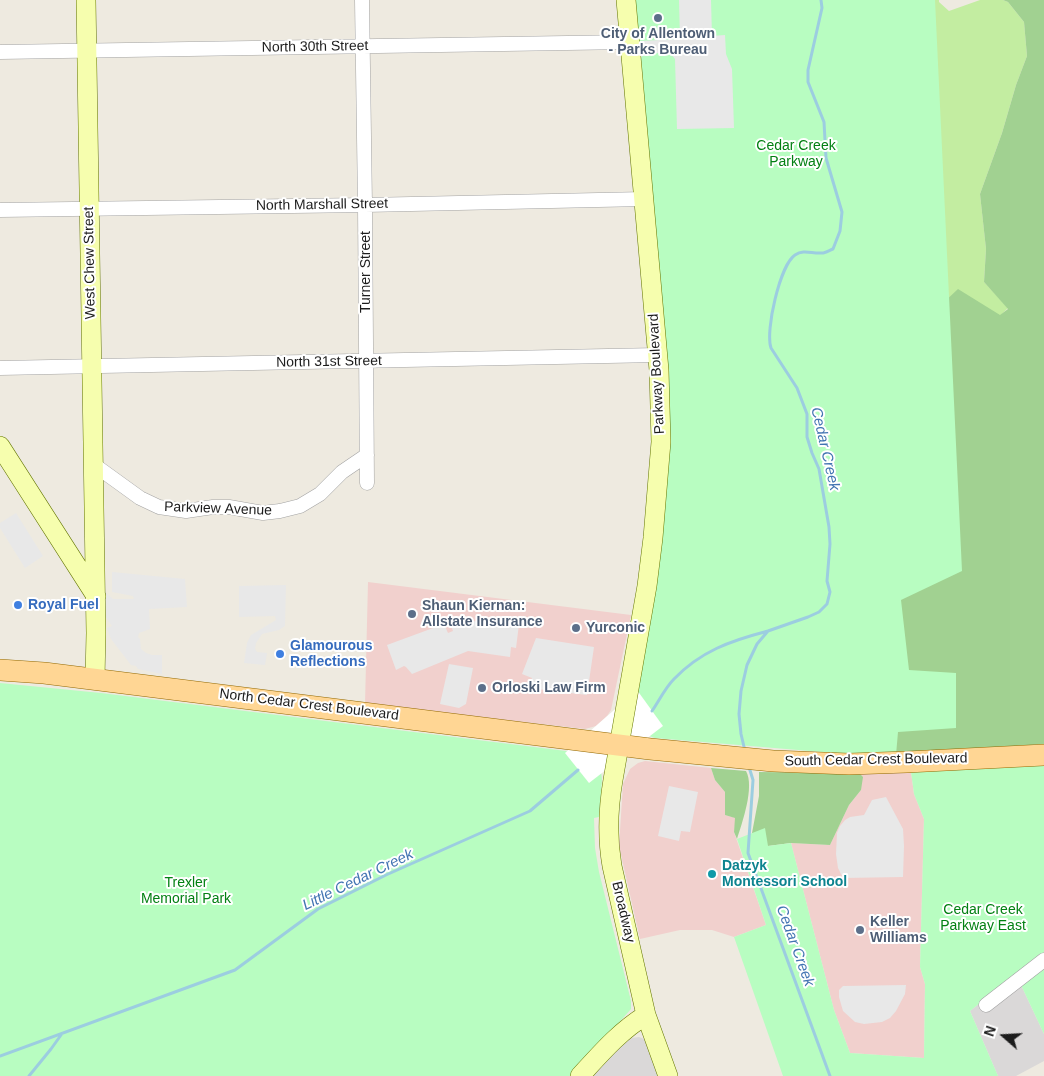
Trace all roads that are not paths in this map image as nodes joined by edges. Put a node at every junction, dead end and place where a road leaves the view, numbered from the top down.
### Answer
1 (86, 0) edge
2 (362, 0) edge
3 (626, 0) edge
4 (630, 42) junction
5 (363, 46) junction
6 (87, 51) junction
7 (0, 52) edge
8 (645, 199) junction
9 (365, 205) junction
10 (90, 209) junction
11 (0, 210) edge
12 (658, 355) junction
13 (366, 361) junction
14 (92, 366) junction
15 (0, 368) edge
16 (0, 446) edge
17 (367, 455) junction
18 (94, 464) junction
19 (367, 483) dead end
20 (94, 526) junction
21 (72, 558) junction
22 (96, 596) junction
23 (0, 670) edge
24 (95, 679) junction
25 (618, 745) junction
26 (1044, 755) edge
27 (1044, 960) edge
28 (986, 1005) dead end
29 (646, 1015) junction
30 (580, 1076) edge
31 (668, 1076) edge

1 - 6 street, West Chew Street
2 - 5 street, Turner Street
3 - 4 street, Parkway Boulevard
4 - 5 street, North 30th Street
4 - 8 street, Parkway Boulevard
5 - 6 street, North 30th Street
5 - 9 street, Turner Street
6 - 7 street, North 30th Street
6 - 10 street, West Chew Street
8 - 9 street, North Marshall Street
8 - 12 street, Parkway Boulevard
9 - 10 street, North Marshall Street
9 - 13 street, Turner Street
10 - 11 street, North Marshall Street
10 - 14 street, West Chew Street
12 - 13 street, North 31st Street
12 - 25 street, Parkway Boulevard
13 - 14 street, North 31st Street
13 - 17 street, Turner Street
14 - 15 street, North 31st Street
14 - 18 street, West Chew Street
16 - 21 street
17 - 18 street, Parkview Avenue
17 - 19 street, Turner Street
18 - 20 street, West Chew Street
20 - 21 street, West Chew Street
20 - 22 street, West Chew Street
21 - 22 street
22 - 24 street, West Chew Street
23 - 24 main road, North Cedar Crest Boulevard
24 - 25 main road, North Cedar Crest Boulevard
25 - 26 main road, South Cedar Crest Boulevard
25 - 29 street, Broadway
27 - 28 street
29 - 30 street
29 - 31 street, Broadway

